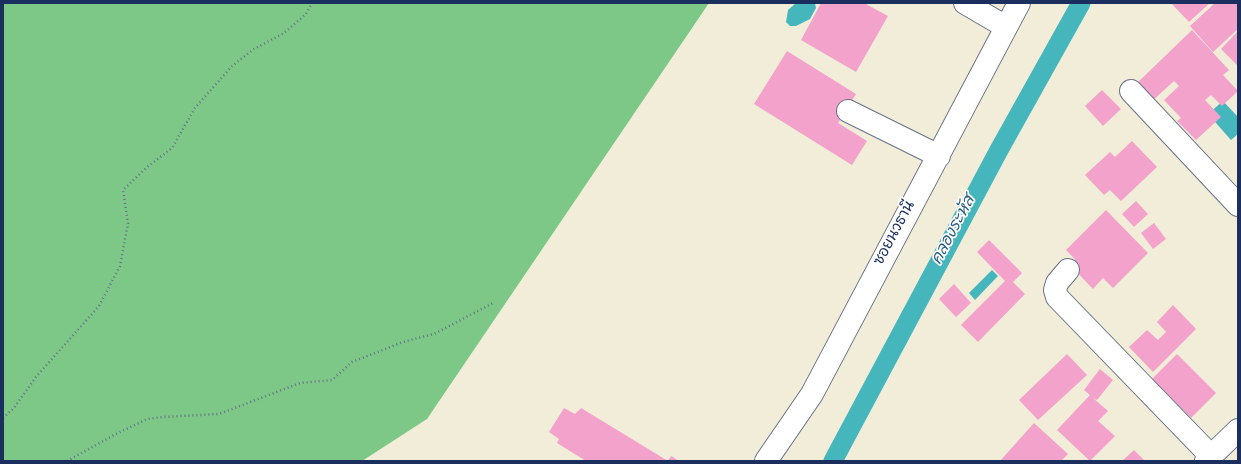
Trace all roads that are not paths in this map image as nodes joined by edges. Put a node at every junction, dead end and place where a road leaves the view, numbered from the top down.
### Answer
1 (965, 3) edge
2 (1019, 3) edge
3 (1006, 27) junction
4 (1131, 91) dead end
5 (848, 111) dead end
6 (938, 156) junction
7 (1238, 204) edge
8 (1068, 270) dead end
9 (1238, 430) edge
10 (1208, 459) edge
11 (766, 461) edge

1 - 3 street
2 - 3 street, ซอยนวธานี
3 - 6 street, ซอยนวธานี
4 - 7 street
5 - 6 street
6 - 11 street, ซอยนวธานี
8 - 10 street
9 - 10 street

